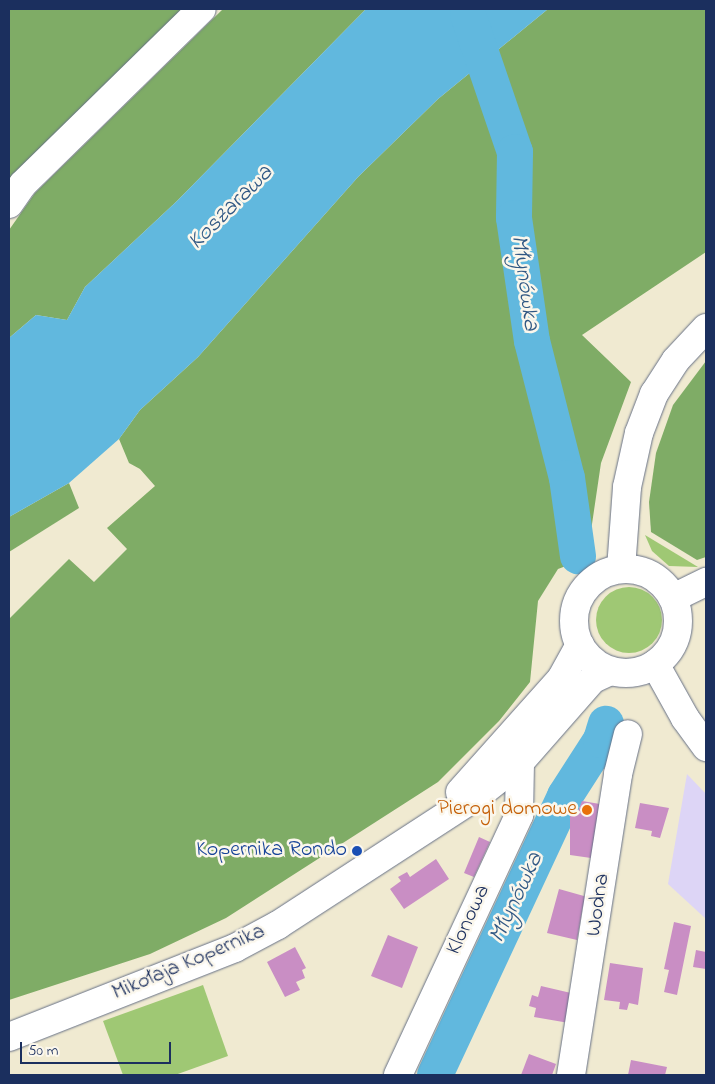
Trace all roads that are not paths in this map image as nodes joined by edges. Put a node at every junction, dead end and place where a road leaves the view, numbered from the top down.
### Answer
1 (202, 9) edge
2 (9, 204) edge
3 (706, 328) edge
4 (621, 570) junction
5 (706, 582) edge
6 (673, 598) junction
7 (580, 645) junction
8 (655, 664) junction
9 (610, 671) junction
10 (628, 734) dead end
11 (706, 747) edge
12 (520, 762) junction
13 (434, 821) junction
14 (9, 1037) edge
15 (398, 1075) edge
16 (571, 1075) edge

1 - 2 main road
3 - 4 main road
4 - 6 main road
4 - 7 main road
5 - 6 main road
6 - 8 main road
7 - 9 main road
7 - 13 main road, Mikołaja Kopernika
8 - 9 main road
8 - 11 main road
9 - 12 main road, Mikołaja Kopernika
10 - 16 main road, Wodna
12 - 13 main road, Mikołaja Kopernika
12 - 15 main road, Klonowa
13 - 14 main road, Mikołaja Kopernika

